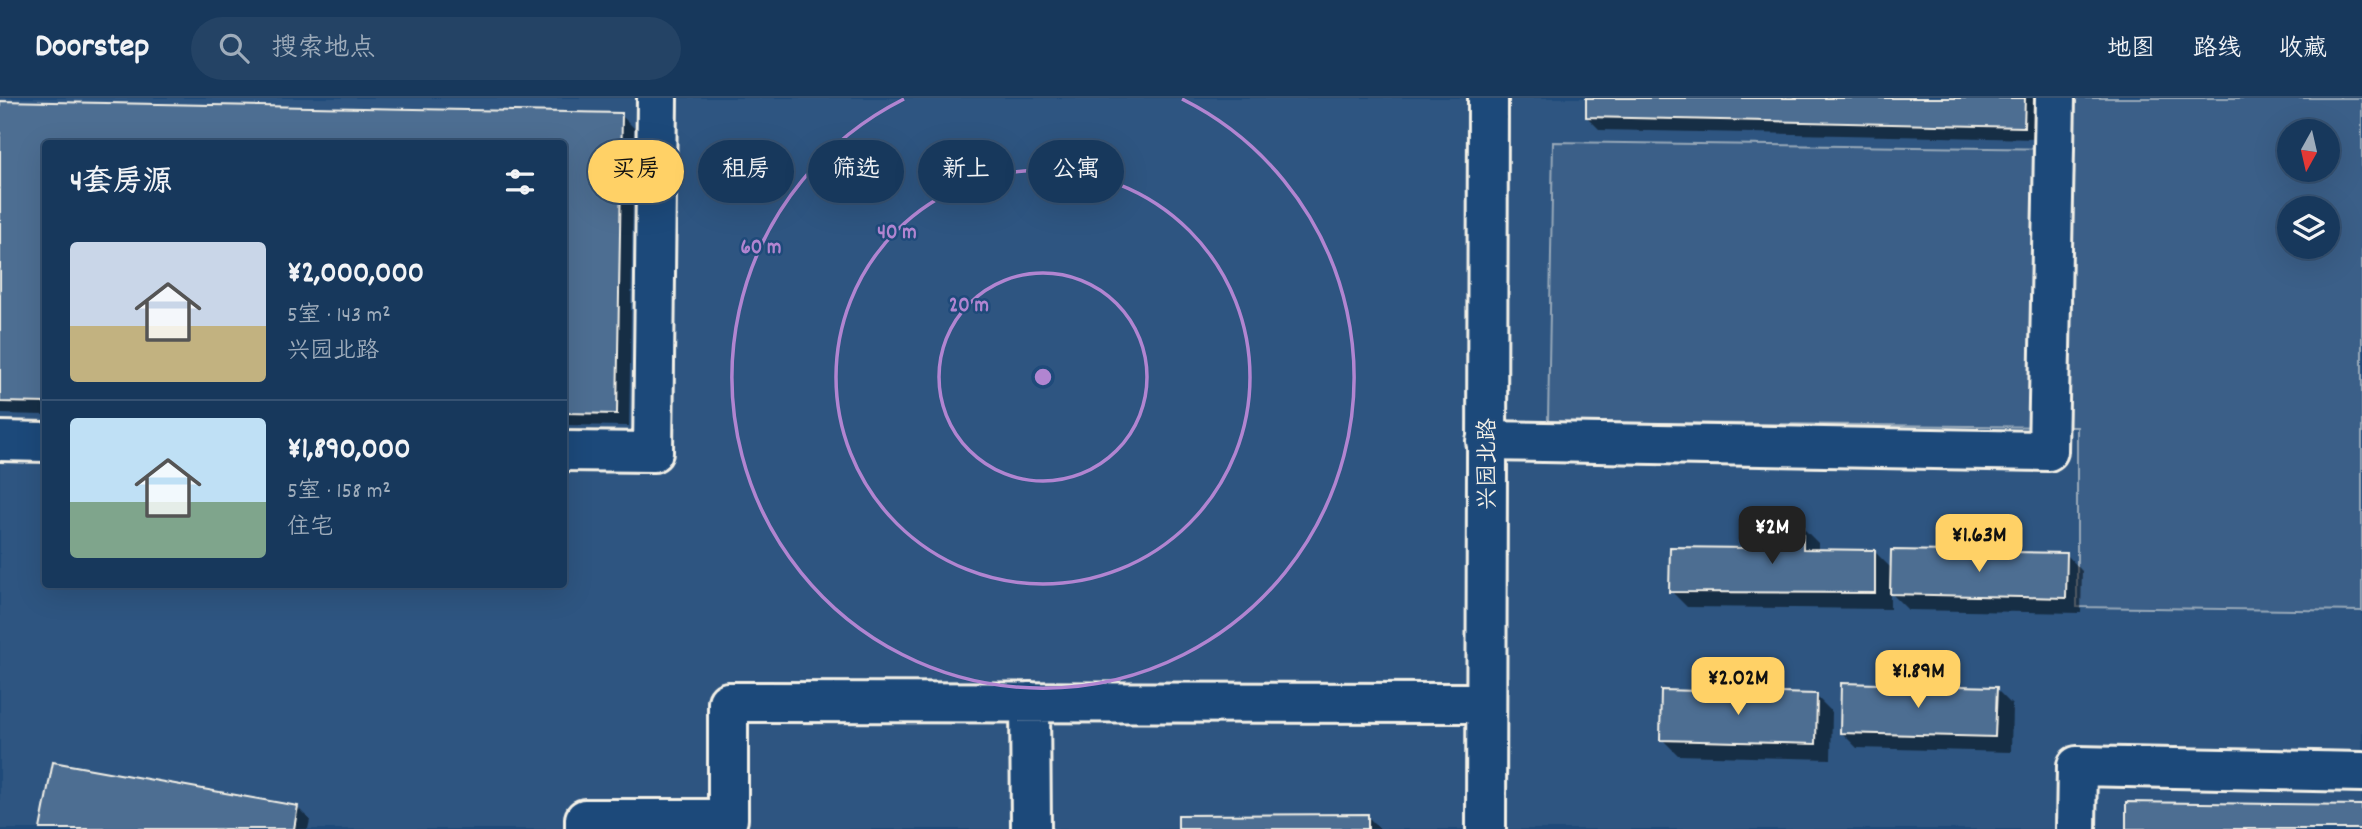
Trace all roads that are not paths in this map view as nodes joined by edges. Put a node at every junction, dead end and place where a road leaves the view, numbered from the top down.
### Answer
1 (657, 98) edge
2 (1488, 98) edge
3 (2055, 98) edge
4 (0, 441) edge
5 (1486, 441) junction
6 (42, 442) edge
7 (567, 451) edge
8 (1030, 702) junction
9 (1485, 703) junction
10 (2362, 772) edge
11 (733, 824) edge
12 (585, 829) edge
13 (1031, 829) edge
14 (1486, 829) edge
15 (2076, 829) edge

1 - 7 main road
2 - 5 main road, 兴园北路
3 - 5 main road
4 - 6 main road
5 - 9 main road, 兴园北路
8 - 9 main road
8 - 11 main road
8 - 13 main road
9 - 14 main road, 兴园北路
10 - 15 main road
11 - 12 main road

